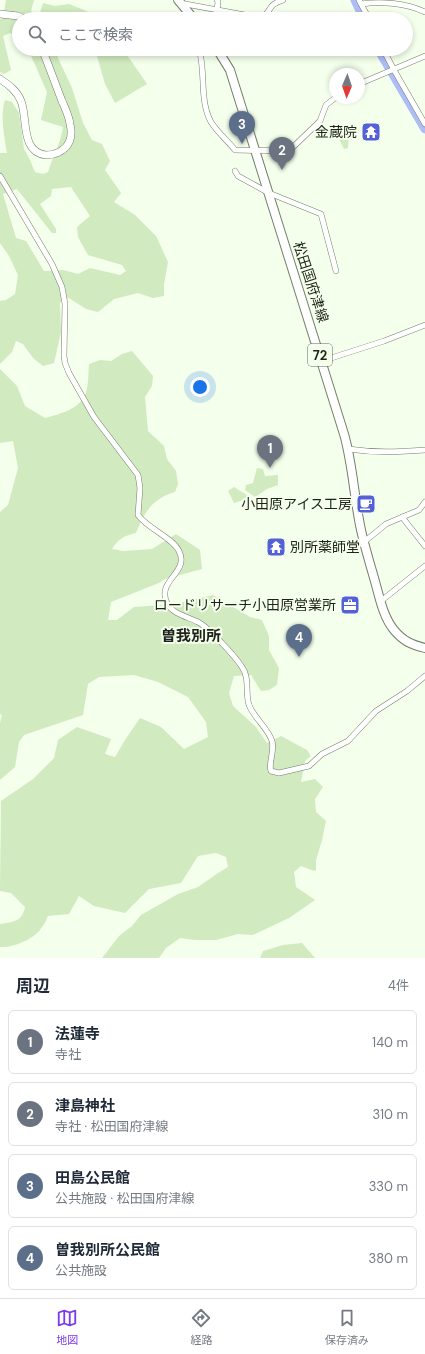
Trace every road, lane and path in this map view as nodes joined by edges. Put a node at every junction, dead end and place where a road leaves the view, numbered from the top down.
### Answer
1 (217, 0) edge
2 (283, 0) edge
3 (178, 1) edge
4 (360, 2) edge
5 (217, 10) junction
6 (188, 12) edge
7 (228, 12) edge
8 (268, 12) edge
9 (365, 12) edge
10 (425, 12) edge
11 (0, 14) edge
12 (12, 15) edge
13 (45, 56) edge
14 (200, 56) edge
15 (222, 56) edge
16 (387, 56) edge
17 (425, 56) edge
18 (394, 70) junction
19 (0, 79) edge
20 (365, 82) edge
21 (329, 103) edge
22 (425, 124) edge
23 (256, 150) junction
24 (235, 171) dead end
25 (0, 176) edge
26 (269, 193) junction
27 (336, 271) dead end
28 (425, 325) edge
29 (322, 360) junction
30 (348, 449) junction
31 (425, 450) edge
32 (425, 502) edge
33 (402, 517) junction
34 (364, 542) junction
35 (425, 546) edge
36 (425, 566) edge
37 (380, 601) junction
38 (425, 648) edge
39 (425, 676) edge

1 - 5 street
2 - 8 street
3 - 5 street
3 - 6 main road
4 - 9 street
4 - 10 street
5 - 7 street
11 - 12 street
13 - 19 street
14 - 23 street
15 - 23 main road, 松田国府津線 / 72
16 - 18 street
17 - 18 street
18 - 20 street
18 - 22 street
21 - 23 street
23 - 26 main road, 松田国府津線 / 72
24 - 26 street
25 - 39 street
26 - 27 street
26 - 29 main road, 松田国府津線 / 72
28 - 29 street
29 - 30 main road, 松田国府津線 / 72
30 - 31 street
30 - 34 main road, 松田国府津線 / 72
32 - 33 street
33 - 34 street
33 - 35 street
34 - 37 main road, 松田国府津線 / 72
36 - 37 street
37 - 38 main road, 松田国府津線 / 72

